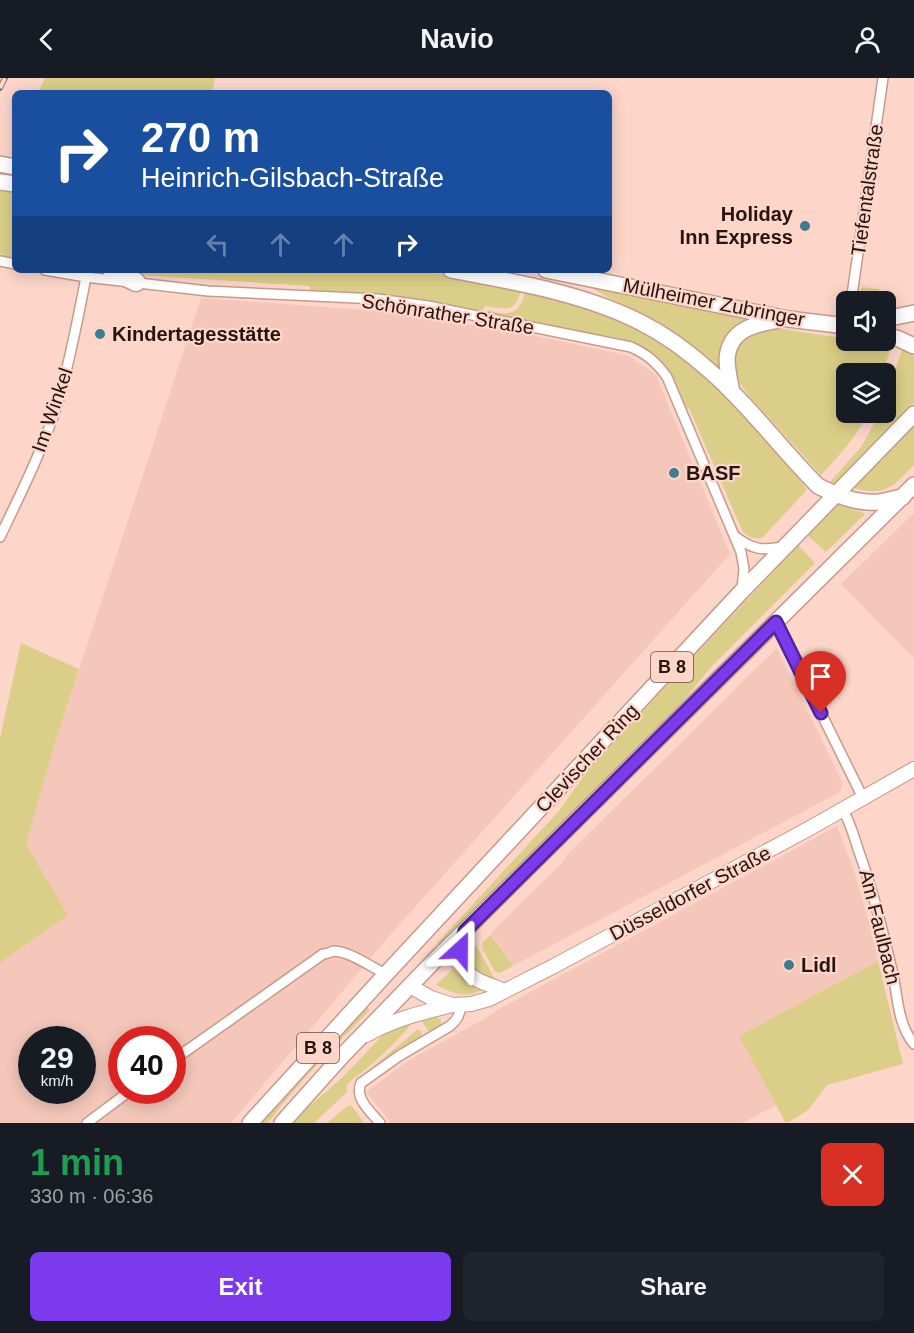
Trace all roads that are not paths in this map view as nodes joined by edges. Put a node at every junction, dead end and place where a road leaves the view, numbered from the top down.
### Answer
1 (883, 78) edge
2 (63, 273) edge
3 (118, 273) edge
4 (466, 273) edge
5 (561, 273) edge
6 (86, 277) junction
7 (136, 282) junction
8 (853, 291) edge
9 (914, 313) edge
10 (896, 317) edge
11 (788, 318) junction
12 (836, 325) edge
13 (896, 338) edge
14 (914, 346) edge
15 (732, 392) junction
16 (914, 414) edge
17 (914, 485) edge
18 (835, 495) junction
19 (903, 496) junction
20 (735, 535) junction
21 (0, 537) edge
22 (784, 547) junction
23 (741, 592) junction
24 (776, 622) junction
25 (914, 769) edge
26 (863, 798) junction
27 (843, 810) junction
28 (465, 931) junction
29 (386, 974) junction
30 (410, 986) junction
31 (504, 991) junction
32 (457, 1005) junction
33 (356, 1041) junction
34 (914, 1044) edge
35 (186, 1051) edge
36 (112, 1104) edge
37 (87, 1123) edge
38 (249, 1123) edge
39 (282, 1123) edge
40 (380, 1123) edge

1 - 8 street, Tiefentalstraße
2 - 6 street, Schönrather Straße
3 - 7 highway
4 - 15 main road, Mülheimer Zubringer
5 - 11 main road, Mülheimer Zubringer
6 - 7 street, Schönrather Straße
6 - 21 street, Im Winkel
7 - 20 street, Schönrather Straße
9 - 10 main road
11 - 12 main road, Mülheimer Zubringer
11 - 15 main road
13 - 14 main road
15 - 18 main road, Mülheimer Zubringer
16 - 18 main road, Clevischer Ring / B 8
17 - 19 main road, Clevischer Ring / B 8
18 - 19 main road
18 - 22 main road, Clevischer Ring / B 8
19 - 24 main road, Clevischer Ring / B 8
20 - 22 street
20 - 23 street, Schönrather Straße
22 - 23 main road, Clevischer Ring / B 8
23 - 29 main road, Clevischer Ring / B 8
24 - 26 street
24 - 28 main road, Clevischer Ring / B 8
25 - 26 street, Düsseldorfer Straße
26 - 27 street, Düsseldorfer Straße
27 - 31 street, Düsseldorfer Straße
27 - 34 street, Am Faulbach
28 - 30 main road, Clevischer Ring / B 8
28 - 31 street
29 - 30 main road
29 - 35 street
29 - 38 main road, B 8
30 - 32 street
30 - 33 main road, B 8
31 - 32 street, Düsseldorfer Straße
32 - 33 street, Düsseldorfer Straße
32 - 40 street
33 - 39 main road, B 8
36 - 37 street

